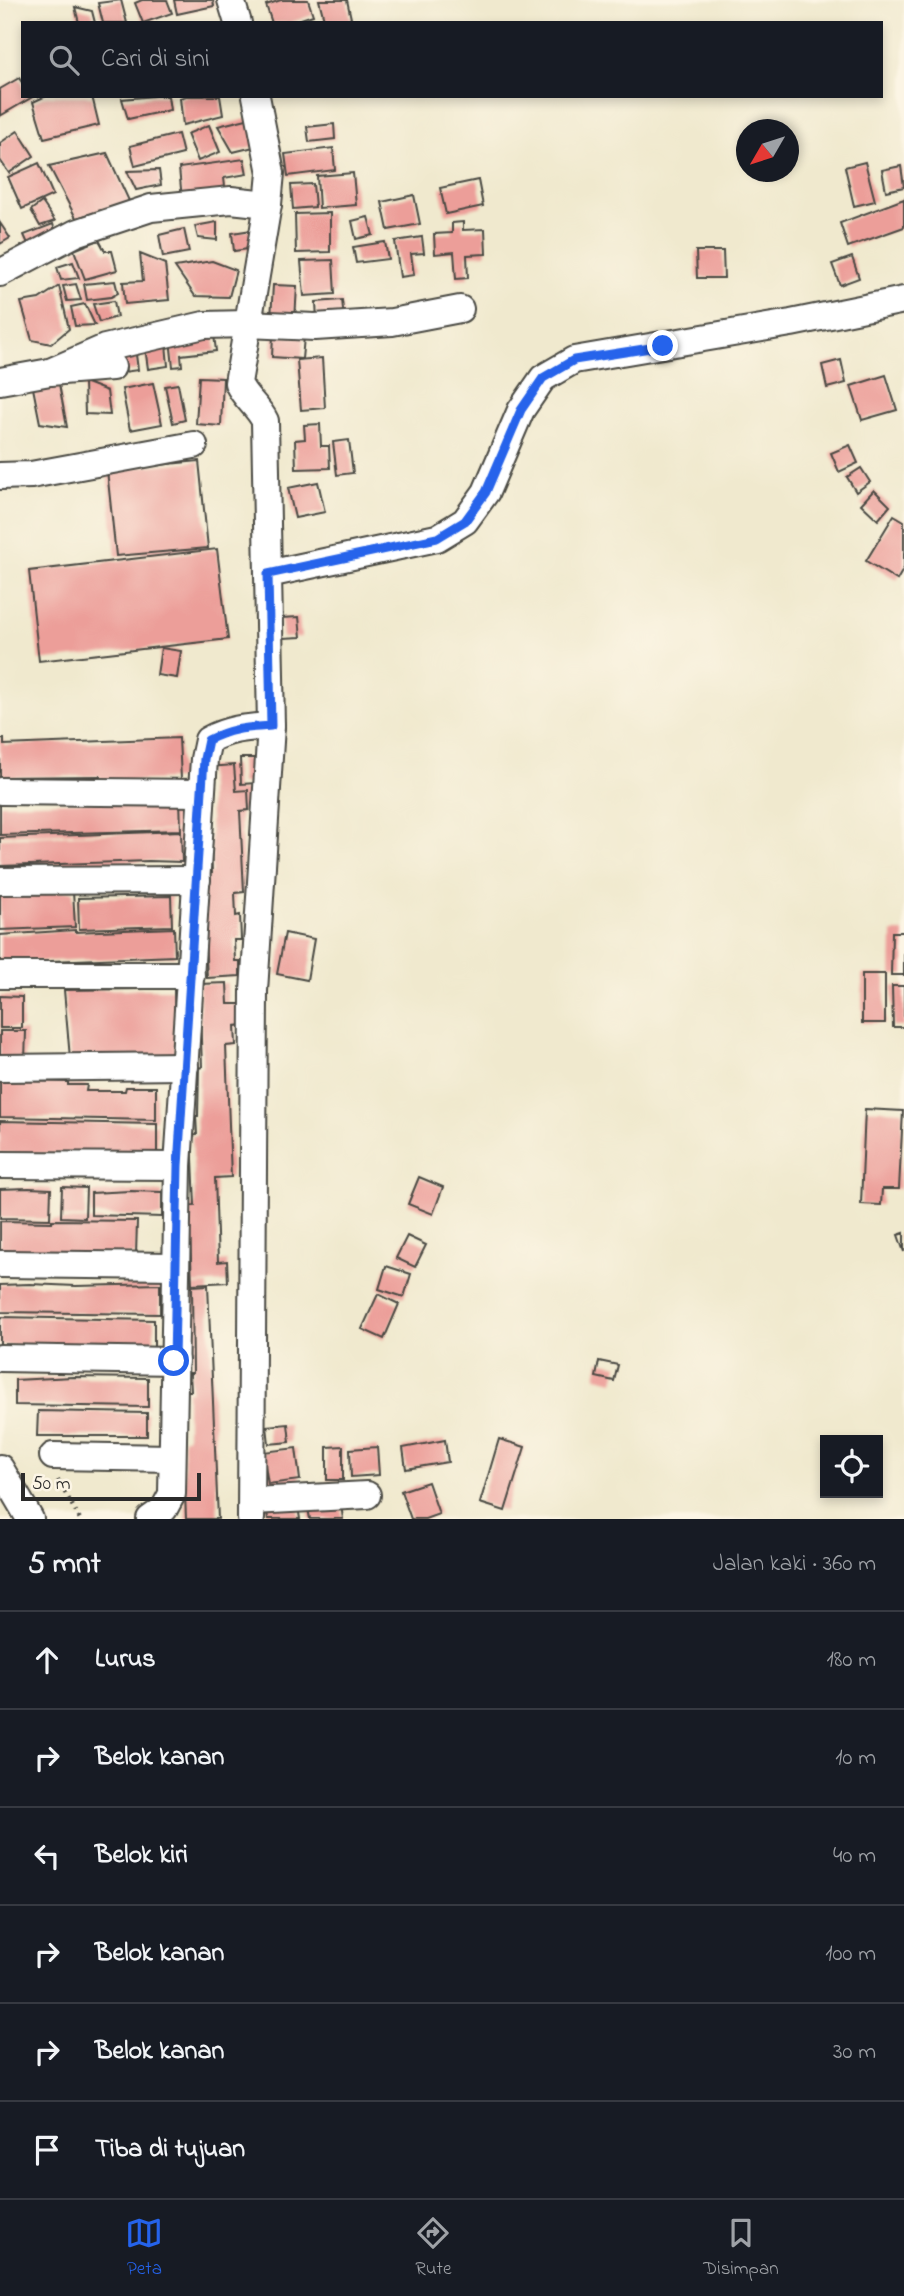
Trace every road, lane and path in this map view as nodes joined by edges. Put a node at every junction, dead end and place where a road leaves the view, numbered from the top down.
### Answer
1 (231, 0) edge
2 (237, 21) edge
3 (256, 98) edge
4 (268, 204) junction
5 (0, 273) edge
6 (904, 300) edge
7 (460, 309) dead end
8 (247, 324) junction
9 (112, 367) dead end
10 (51, 372) junction
11 (0, 381) edge
12 (194, 445) dead end
13 (0, 475) edge
14 (268, 574) junction
15 (271, 726) junction
16 (0, 791) edge
17 (201, 793) junction
18 (197, 880) junction
19 (0, 881) edge
20 (0, 975) edge
21 (191, 975) junction
22 (185, 1066) junction
23 (0, 1068) edge
24 (0, 1165) edge
25 (178, 1166) junction
26 (0, 1264) edge
27 (176, 1266) junction
28 (0, 1358) edge
29 (174, 1361) junction
30 (53, 1455) joint
31 (172, 1458) junction
32 (0, 1468) edge
33 (367, 1495) dead end
34 (252, 1510) edge
35 (30, 1519) edge
36 (80, 1519) edge
37 (150, 1519) edge

1 - 2 street
3 - 4 street
4 - 5 street
4 - 8 street
6 - 14 street
7 - 8 street
8 - 10 street
8 - 14 street
9 - 10 street
10 - 11 street
12 - 13 street
14 - 15 street
15 - 17 street
15 - 34 street
16 - 17 street
17 - 18 street
18 - 19 street
18 - 21 street
20 - 21 street
21 - 22 street
22 - 23 street
22 - 25 street
24 - 25 street
25 - 27 street
26 - 27 street
27 - 29 street
28 - 29 street
29 - 31 street
30 - 31 street
30 - 36 path
31 - 37 street
32 - 35 street
33 - 34 street

